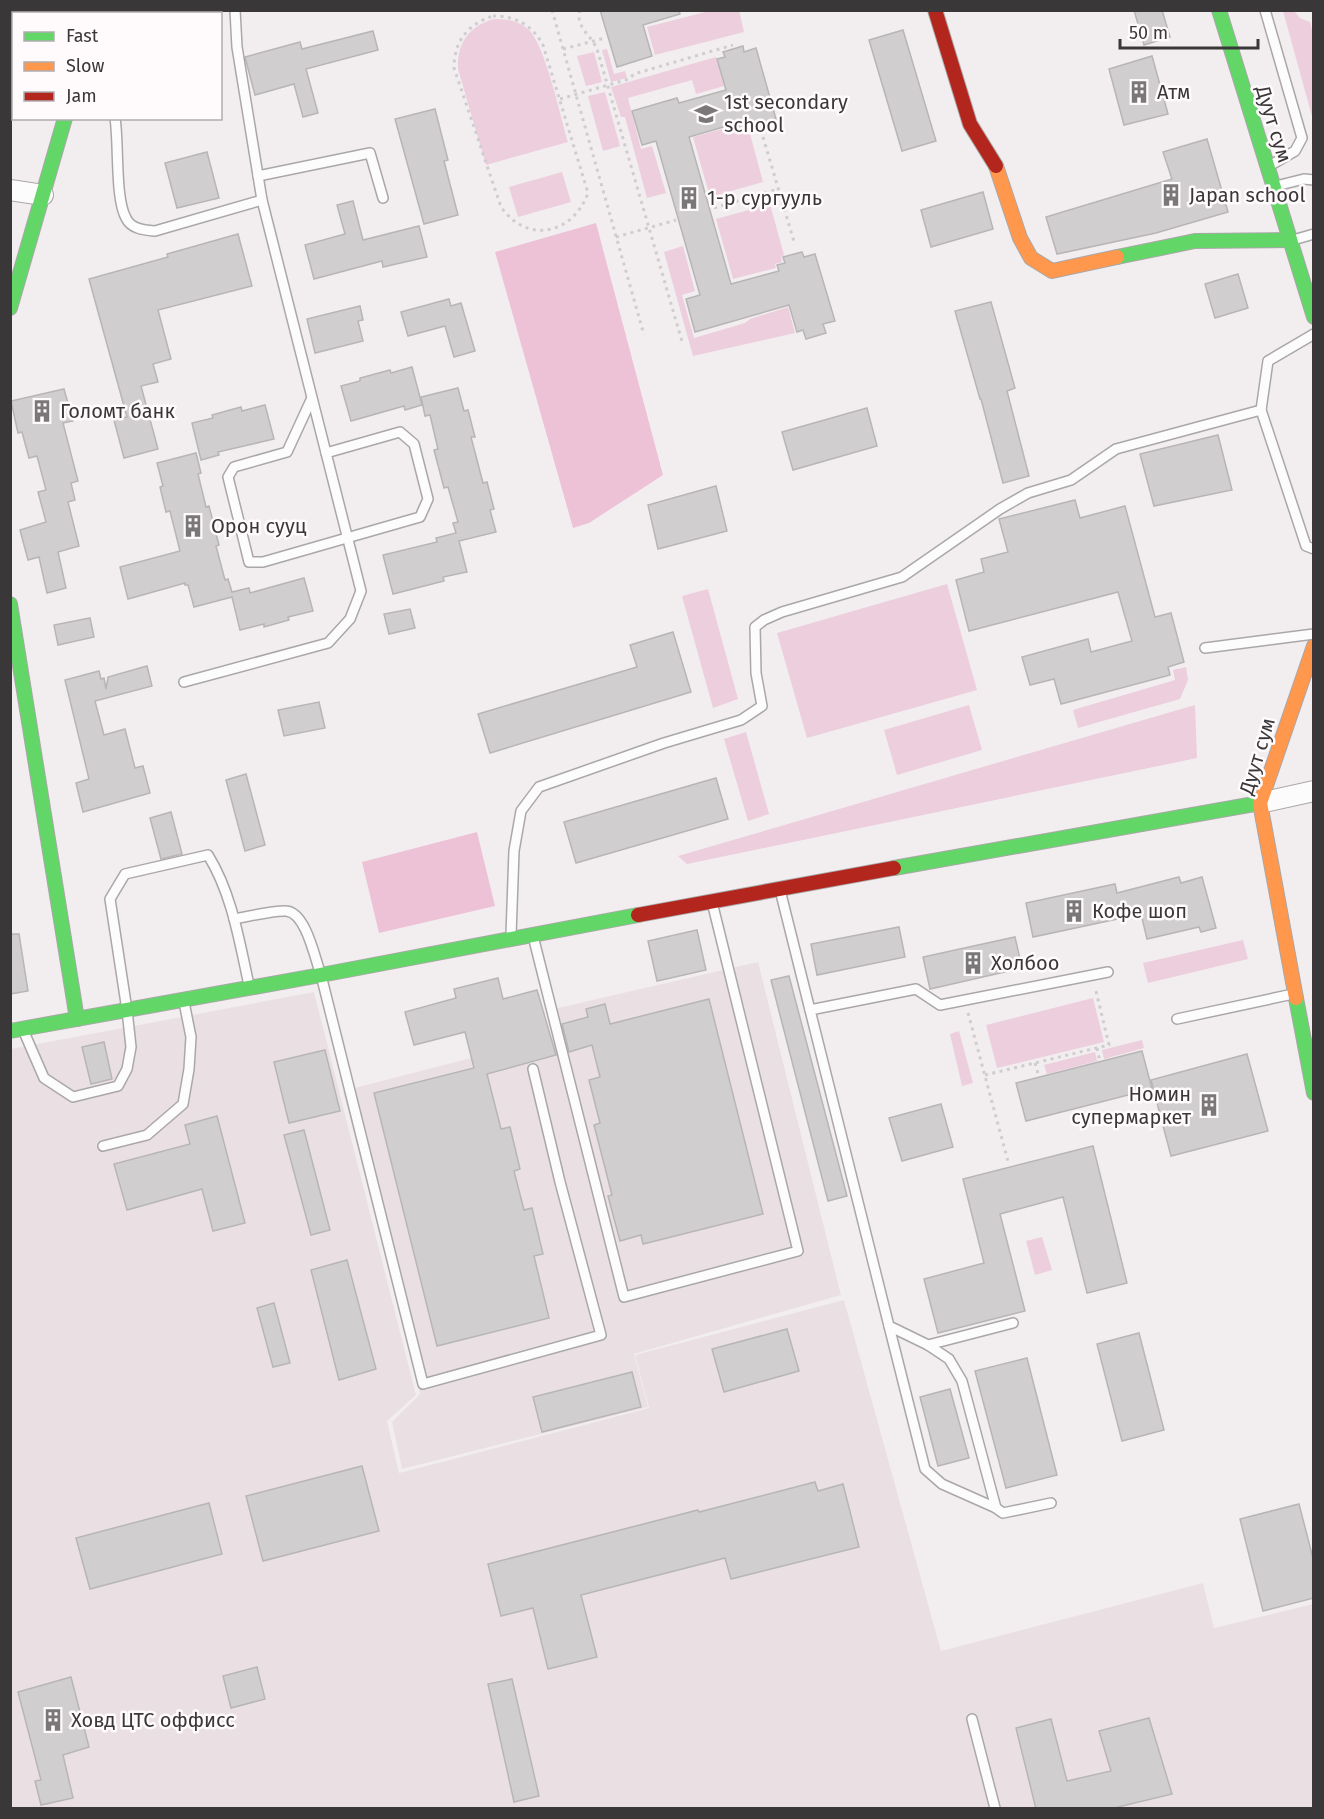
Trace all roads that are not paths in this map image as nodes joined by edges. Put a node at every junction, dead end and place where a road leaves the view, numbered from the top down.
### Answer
1 (235, 10) edge
2 (935, 10) edge
3 (1219, 10) edge
4 (1265, 10) edge
5 (64, 120) edge
6 (115, 120) edge
7 (1267, 168) junction
8 (258, 176) junction
9 (1314, 180) edge
10 (1273, 187) junction
11 (10, 190) edge
12 (43, 195) junction
13 (383, 198) dead end
14 (262, 200) junction
15 (1314, 234) edge
16 (1290, 240) junction
17 (1309, 289) edge
18 (10, 308) edge
19 (1314, 317) edge
20 (1314, 334) edge
21 (311, 400) junction
22 (1261, 410) junction
23 (326, 453) junction
24 (348, 538) junction
25 (1314, 549) edge
26 (10, 604) edge
27 (1314, 634) edge
28 (1314, 646) edge
29 (1204, 648) dead end
30 (184, 682) dead end
31 (1314, 791) edge
32 (1260, 803) junction
33 (779, 888) junction
34 (712, 900) junction
35 (234, 920) junction
36 (533, 934) junction
37 (511, 938) junction
38 (1108, 972) dead end
39 (321, 975) junction
40 (249, 987) junction
41 (1295, 994) junction
42 (183, 999) junction
43 (127, 1010) junction
44 (810, 1010) junction
45 (76, 1019) junction
46 (1177, 1019) dead end
47 (1307, 1024) edge
48 (16, 1030) edge
49 (533, 1069) dead end
50 (1314, 1093) edge
51 (103, 1146) dead end
52 (1013, 1323) dead end
53 (889, 1326) junction
54 (928, 1345) junction
55 (1051, 1503) dead end
56 (996, 1508) junction
57 (972, 1719) dead end
58 (995, 1809) edge

1 - 8 lane
2 - 16 street
3 - 7 street, Дуут сум
4 - 7 lane
5 - 12 street
6 - 14 lane
7 - 10 street, Дуут сум
8 - 13 lane
8 - 14 lane
9 - 10 lane
10 - 16 street, Дуут сум
11 - 12 street
12 - 18 street
14 - 21 lane
15 - 16 lane
16 - 17 street, Дуут сум
17 - 19 street, Дуут сум
20 - 22 lane
21 - 23 lane
21 - 24 lane
22 - 25 lane
22 - 37 lane
23 - 24 lane
23 - 24 lane
24 - 30 lane
26 - 45 street
27 - 29 lane
28 - 32 street, Дуут сум
31 - 32 street
32 - 33 street
32 - 41 street, Дуут сум
33 - 34 street
33 - 44 lane
34 - 36 street
34 - 36 lane
35 - 39 lane
35 - 40 lane
35 - 43 lane
36 - 37 street
37 - 39 street
38 - 44 lane
39 - 40 street
39 - 49 lane
40 - 42 street
41 - 46 lane
41 - 47 street, Дуут сум
42 - 43 street
42 - 51 lane
43 - 45 street
43 - 48 lane
44 - 53 lane
45 - 48 street
47 - 50 street, Дуут сум
52 - 54 lane
53 - 54 lane
53 - 56 lane
54 - 56 lane
55 - 56 lane
57 - 58 lane

